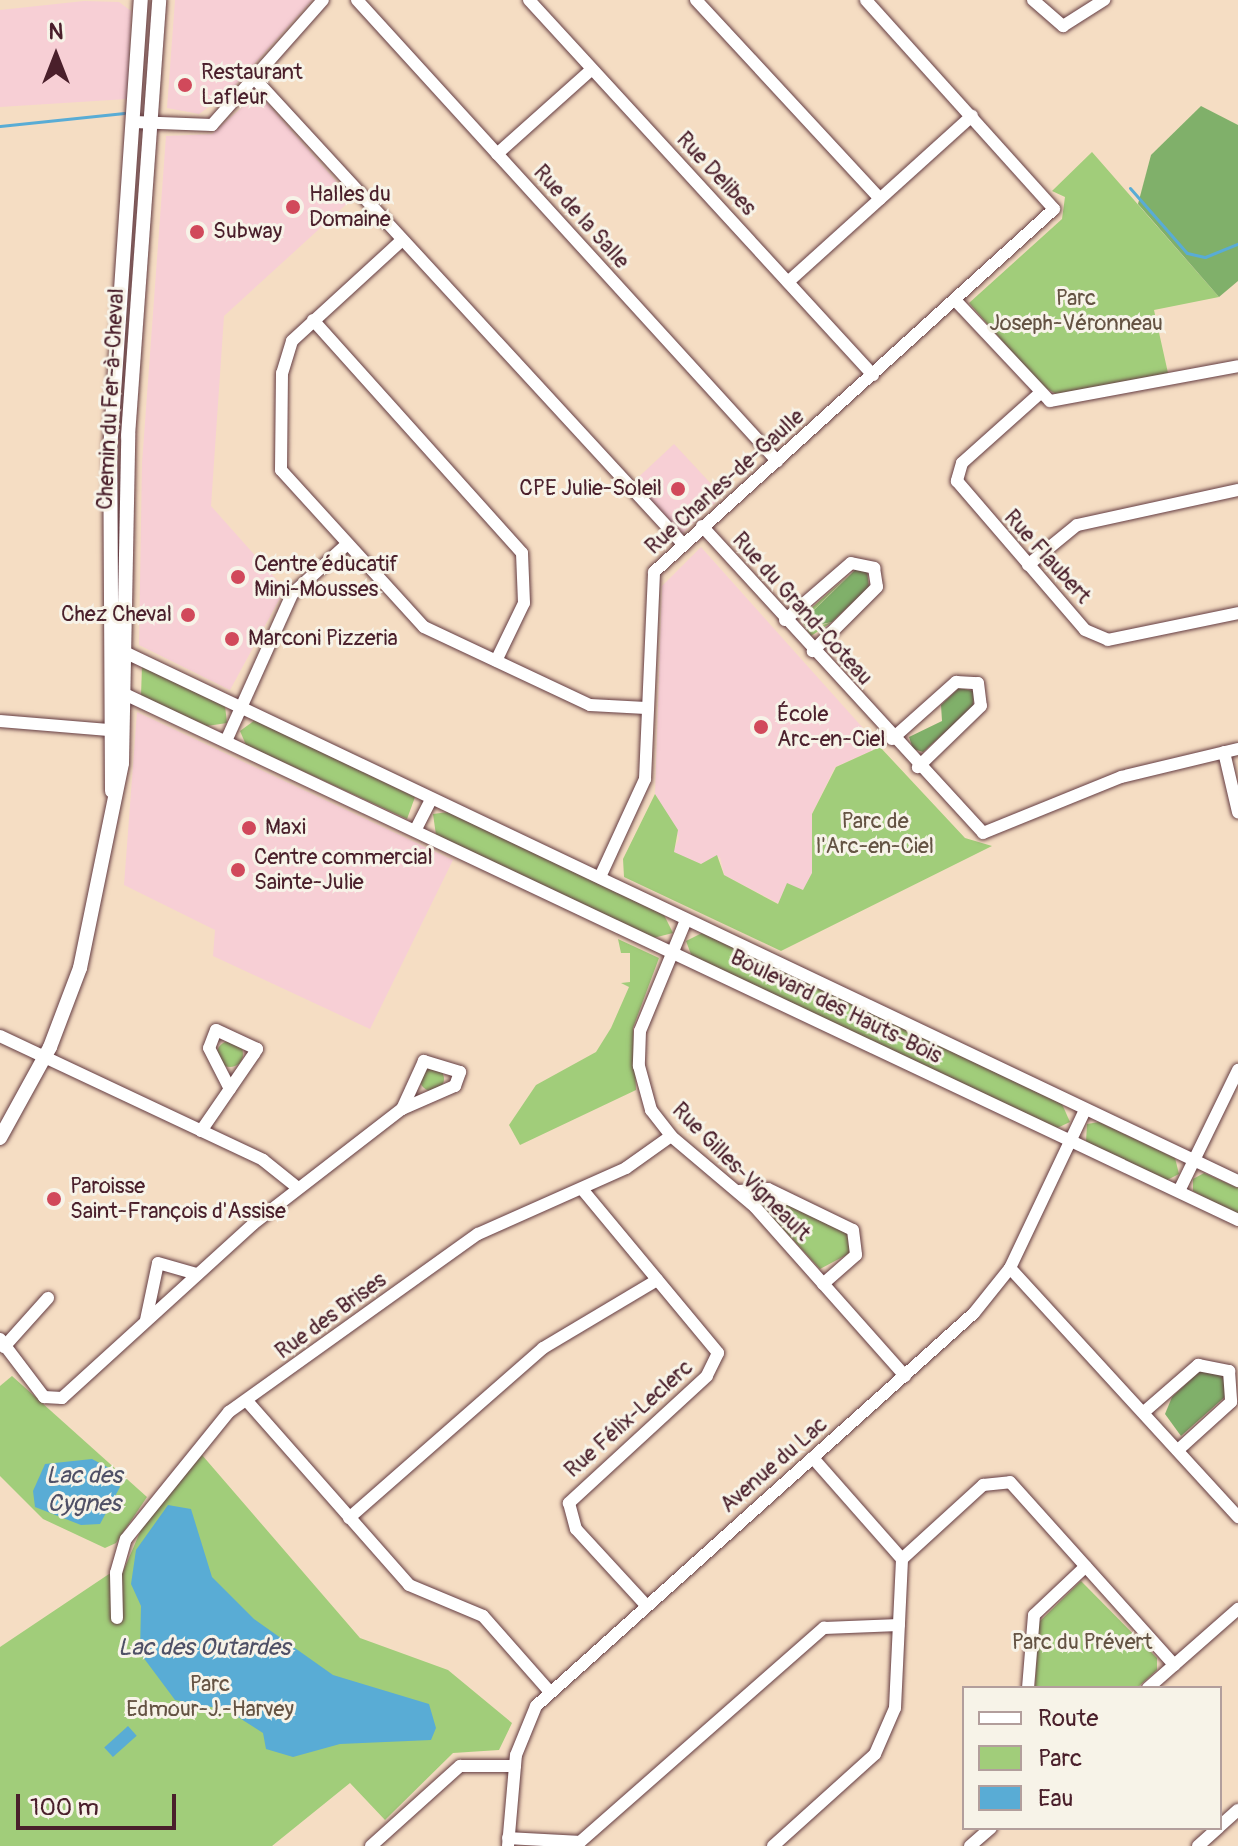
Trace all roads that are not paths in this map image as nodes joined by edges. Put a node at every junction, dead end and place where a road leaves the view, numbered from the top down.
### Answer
1 (141, 0) edge
2 (159, 0) edge
3 (323, 0) edge
4 (357, 0) edge
5 (529, 0) edge
6 (696, 0) edge
7 (866, 0) edge
8 (1033, 0) edge
9 (1104, 0) edge
10 (592, 69) junction
11 (255, 79) junction
12 (972, 116) junction
13 (134, 122) junction
14 (151, 123) junction
15 (132, 145) junction
16 (497, 154) junction
17 (146, 198) junction
18 (880, 199) junction
19 (401, 241) junction
20 (788, 282) junction
21 (956, 301) junction
22 (313, 320) junction
23 (1238, 366) edge
24 (873, 375) junction
25 (1038, 395) junction
26 (777, 461) junction
27 (1238, 490) edge
28 (702, 526) junction
29 (683, 544) junction
30 (346, 545) junction
31 (1028, 565) junction
32 (1238, 613) edge
33 (785, 620) junction
34 (107, 646) junction
35 (813, 651) junction
36 (127, 653) junction
37 (496, 661) junction
38 (108, 686) junction
39 (125, 695) junction
40 (240, 706) junction
41 (646, 708) junction
42 (0, 721) edge
43 (108, 731) junction
44 (124, 731) junction
45 (892, 739) junction
46 (226, 741) junction
47 (1238, 749) edge
48 (1224, 752) junction
49 (918, 767) junction
50 (113, 799) junction
51 (431, 799) junction
52 (1238, 812) edge
53 (416, 829) junction
54 (600, 877) junction
55 (686, 920) junction
56 (672, 952) junction
57 (0, 1036) edge
58 (45, 1058) junction
59 (1238, 1070) edge
60 (230, 1089) junction
61 (402, 1109) junction
62 (1085, 1110) junction
63 (201, 1131) junction
64 (671, 1136) junction
65 (0, 1138) edge
66 (1071, 1142) junction
67 (1193, 1161) junction
68 (1238, 1181) edge
69 (298, 1188) junction
70 (582, 1189) junction
71 (739, 1191) junction
72 (1179, 1191) junction
73 (1238, 1220) edge
74 (1010, 1268) junction
75 (197, 1274) junction
76 (657, 1280) junction
77 (823, 1284) junction
78 (48, 1298) dead end
79 (146, 1320) junction
80 (2, 1343) edge
81 (905, 1376) junction
82 (247, 1401) junction
83 (1144, 1412) junction
84 (1178, 1450) junction
85 (813, 1458) junction
86 (1238, 1517) edge
87 (349, 1518) junction
88 (902, 1559) junction
89 (1086, 1566) junction
90 (646, 1605) junction
91 (1238, 1609) edge
92 (117, 1618) dead end
93 (899, 1625) junction
94 (1174, 1665) junction
95 (1028, 1686) edge
96 (1150, 1686) edge
97 (550, 1692) junction
98 (515, 1766) junction
99 (1238, 1810) edge
100 (1222, 1824) edge
101 (989, 1830) edge
102 (1216, 1830) edge
103 (508, 1842) edge
104 (371, 1846) edge
105 (773, 1846) edge
106 (970, 1846) edge
107 (1198, 1846) edge

1 - 13 street, Chemin du Fer-à-Cheval
2 - 14 street, Chemin du Fer-à-Cheval
3 - 11 street
4 - 16 street, Rue de la Salle
5 - 10 street, Rue Delibes
6 - 18 street
7 - 12 street
8 - 9 street
10 - 16 street
10 - 20 street, Rue Delibes
11 - 14 street
11 - 19 street
12 - 18 street
12 - 21 street, Rue Charles-de-Gaulle
13 - 14 street
13 - 15 street, Chemin du Fer-à-Cheval
14 - 17 street, Chemin du Fer-à-Cheval
15 - 17 street
15 - 34 street, Chemin du Fer-à-Cheval
16 - 26 street, Rue de la Salle
17 - 36 street, Chemin du Fer-à-Cheval
18 - 20 street
19 - 22 street
19 - 29 street
20 - 24 street, Rue Delibes
21 - 24 street, Rue Charles-de-Gaulle
21 - 25 street
22 - 30 street
22 - 37 street
23 - 25 street
24 - 26 street, Rue Charles-de-Gaulle
25 - 31 street, Rue Flaubert
26 - 28 street, Rue Charles-de-Gaulle
27 - 31 street
28 - 29 street, Rue Charles-de-Gaulle
28 - 33 street, Rue du Grand-Coteau
29 - 41 street, Rue Charles-de-Gaulle
30 - 37 street
30 - 40 street
31 - 32 street, Rue Flaubert
33 - 35 street, Rue du Grand-Coteau
33 - 35 street
34 - 36 street, Boulevard des Hauts-Bois
34 - 38 street, Chemin du Fer-à-Cheval
35 - 45 street, Rue du Grand-Coteau
36 - 39 street, Chemin du Fer-à-Cheval
36 - 40 street, Boulevard des Hauts-Bois
37 - 41 street
38 - 39 street, Boulevard des Hauts-Bois
38 - 43 street, Chemin du Fer-à-Cheval
39 - 44 street, Chemin du Fer-à-Cheval
39 - 46 street, Boulevard des Hauts-Bois
40 - 46 street
40 - 51 street, Boulevard des Hauts-Bois
41 - 54 street, Rue Charles-de-Gaulle
42 - 43 street
43 - 44 street
43 - 50 street, Chemin du Fer-à-Cheval
44 - 50 street, Chemin du Fer-à-Cheval
45 - 49 street, Rue du Grand-Coteau
45 - 49 street
46 - 53 street, Boulevard des Hauts-Bois
47 - 48 street, Rue du Grand-Coteau
48 - 49 street, Rue du Grand-Coteau
48 - 52 street
50 - 58 street, Chemin du Fer-à-Cheval
51 - 53 street
51 - 54 street, Boulevard des Hauts-Bois
53 - 56 street, Boulevard des Hauts-Bois
54 - 55 street, Boulevard des Hauts-Bois
55 - 56 street, Rue Gilles-Vigneault
55 - 62 street, Boulevard des Hauts-Bois
56 - 64 street, Rue Gilles-Vigneault
56 - 66 street, Boulevard des Hauts-Bois
57 - 58 street
58 - 63 street
58 - 65 street, Chemin du Fer-à-Cheval
59 - 67 street
60 - 60 street
60 - 63 street
61 - 61 street
61 - 69 street
62 - 66 street, Avenue du Lac
62 - 67 street, Boulevard des Hauts-Bois
63 - 69 street
64 - 70 street, Rue des Brises
64 - 71 street, Rue Gilles-Vigneault
66 - 72 street, Boulevard des Hauts-Bois
66 - 74 street, Avenue du Lac
67 - 68 street, Boulevard des Hauts-Bois
67 - 72 street
69 - 75 street
70 - 76 street, Rue Félix-Leclerc
70 - 82 street, Rue des Brises
71 - 77 street, Rue Gilles-Vigneault
71 - 77 street
72 - 73 street, Boulevard des Hauts-Bois
74 - 81 street, Avenue du Lac
74 - 83 street
75 - 79 street
75 - 79 street
76 - 87 street
76 - 90 street, Rue Félix-Leclerc
77 - 81 street, Rue Gilles-Vigneault
78 - 80 street
79 - 80 street
81 - 85 street, Avenue du Lac
82 - 87 street
82 - 92 street, Rue des Brises
83 - 84 street
83 - 84 street
84 - 86 street
85 - 88 street
85 - 90 street, Avenue du Lac
87 - 97 street
88 - 89 street
88 - 93 street
89 - 94 street
89 - 95 street
90 - 97 street, Avenue du Lac
91 - 94 street
93 - 103 street
93 - 105 street
94 - 96 street
97 - 98 street, Avenue du Lac
98 - 103 street, Avenue du Lac
98 - 104 street
99 - 100 street
101 - 106 street
102 - 107 street

